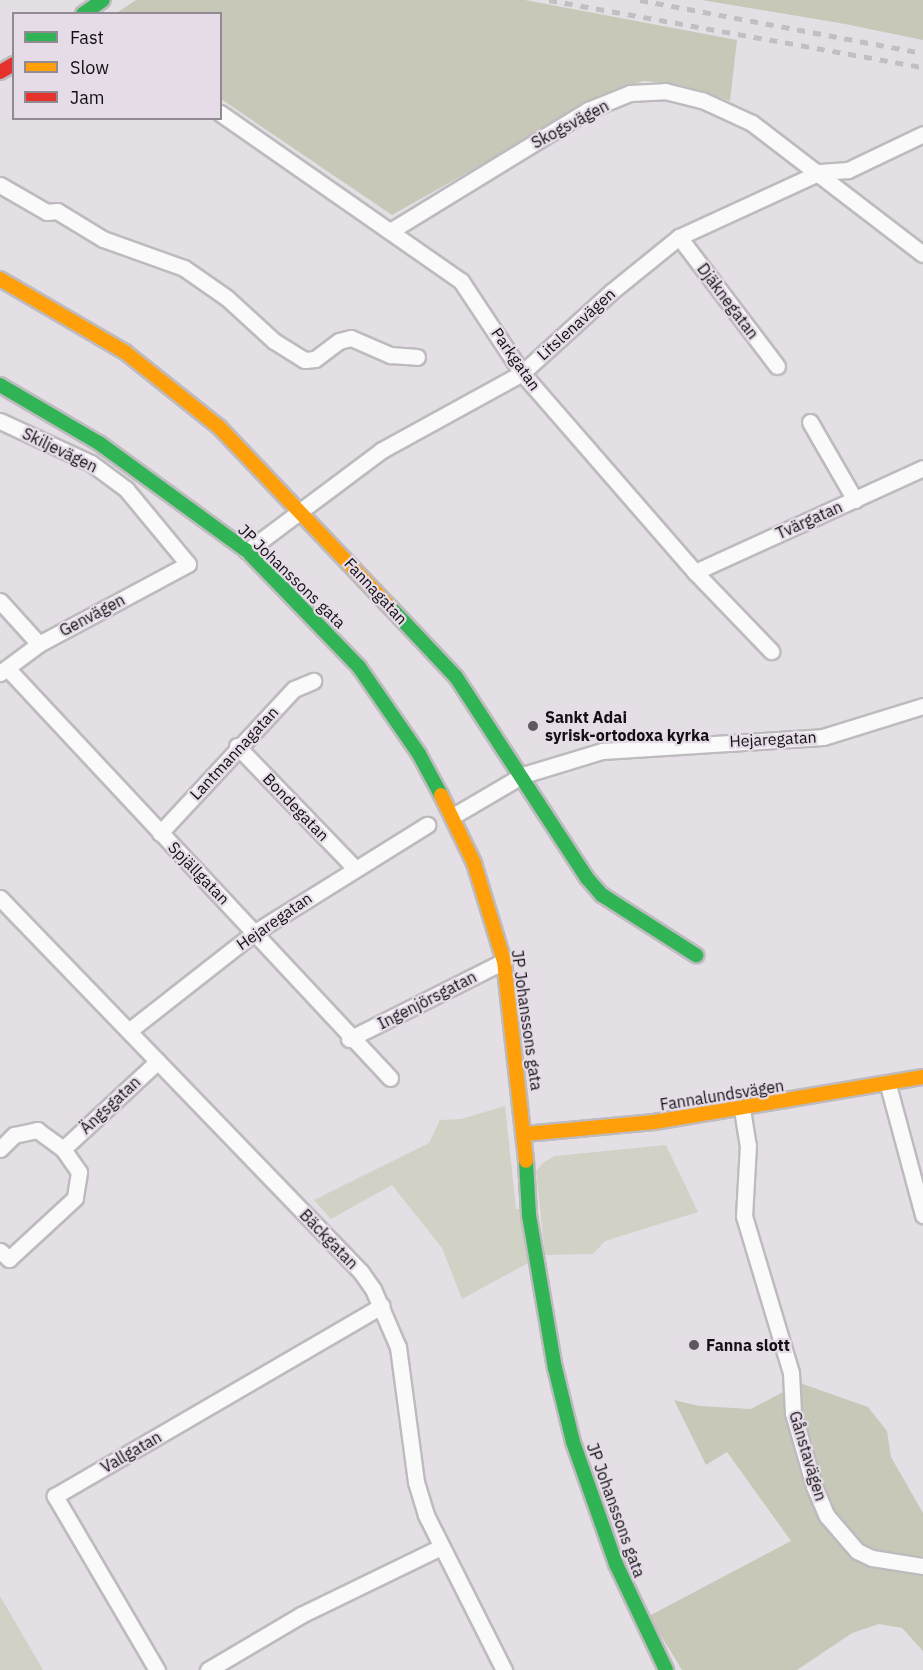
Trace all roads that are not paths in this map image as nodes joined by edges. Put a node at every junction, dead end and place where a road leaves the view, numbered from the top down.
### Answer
1 (103, 0) edge
2 (86, 12) edge
3 (222, 114) edge
4 (923, 134) edge
5 (820, 172) junction
6 (0, 185) edge
7 (392, 230) junction
8 (679, 237) junction
9 (923, 254) edge
10 (0, 279) edge
11 (417, 357) dead end
12 (777, 366) dead end
13 (522, 373) junction
14 (0, 385) edge
15 (0, 421) edge
16 (810, 422) dead end
17 (923, 468) edge
18 (855, 500) junction
19 (299, 511) junction
20 (247, 551) junction
21 (188, 564) joint
22 (695, 572) junction
23 (0, 601) edge
24 (39, 644) junction
25 (771, 651) dead end
26 (4, 671) edge
27 (313, 681) dead end
28 (923, 706) edge
29 (237, 746) junction
30 (523, 775) junction
31 (453, 816) junction
32 (427, 825) dead end
33 (160, 833) junction
34 (354, 867) junction
35 (1, 902) edge
36 (255, 932) junction
37 (696, 955) dead end
38 (504, 961) junction
39 (130, 1030) junction
40 (349, 1039) junction
41 (158, 1061) junction
42 (923, 1077) edge
43 (390, 1078) dead end
44 (888, 1085) junction
45 (741, 1109) junction
46 (525, 1134) junction
47 (0, 1149) edge
48 (63, 1149) junction
49 (923, 1215) edge
50 (3, 1259) edge
51 (382, 1306) junction
52 (441, 1546) junction
53 (923, 1566) edge
54 (157, 1670) edge
55 (208, 1670) edge
56 (504, 1670) edge
57 (666, 1670) edge

1 - 2 street
3 - 7 street, Parkgatan
4 - 5 street, Litslenavägen
5 - 7 street, Skogsvägen
5 - 8 street, Litslenavägen
5 - 9 street, Skogsvägen
6 - 11 street
7 - 13 street, Parkgatan
8 - 12 street, Djäknegatan
8 - 13 street, Litslenavägen
10 - 19 street, Fannagatan
13 - 19 street, Litslenavägen
13 - 22 street, Parkgatan
14 - 20 street, JP Johanssons gata
15 - 21 street, Skiljevägen
16 - 18 street
17 - 18 street, Tvärgatan
18 - 22 street, Tvärgatan
19 - 20 street, Litslenavägen
19 - 30 street, Fannagatan
20 - 31 street, JP Johanssons gata
21 - 24 street, Genvägen
22 - 25 street, Parkgatan
23 - 24 street
24 - 26 street, Genvägen
26 - 33 street, Spjällgatan
27 - 29 street, Lantmannagatan
28 - 30 street, Hejaregatan
29 - 33 street, Lantmannagatan
29 - 34 street, Bondegatan
30 - 31 street, Hejaregatan
30 - 37 street, Fannagatan
31 - 38 street, JP Johanssons gata
32 - 34 street, Hejaregatan
33 - 36 street, Spjällgatan
34 - 36 street, Hejaregatan
35 - 39 street, Bäckgatan
36 - 39 street, Hejaregatan
36 - 40 street, Spjällgatan
38 - 40 street, Ingenjörsgatan
38 - 46 street, JP Johanssons gata
39 - 41 street, Bäckgatan
40 - 43 street, Spjällgatan
41 - 48 street, Ängsgatan
41 - 51 street, Bäckgatan
42 - 44 street, Fannalundsvägen
44 - 45 street, Fannalundsvägen
44 - 49 street
45 - 46 street, Fannalundsvägen
45 - 53 street, Gånstavägen
46 - 57 street, JP Johanssons gata
47 - 48 street
48 - 50 street
51 - 52 street, Bäckgatan
51 - 54 street, Vallgatan
52 - 55 street
52 - 56 street, Bäckgatan

